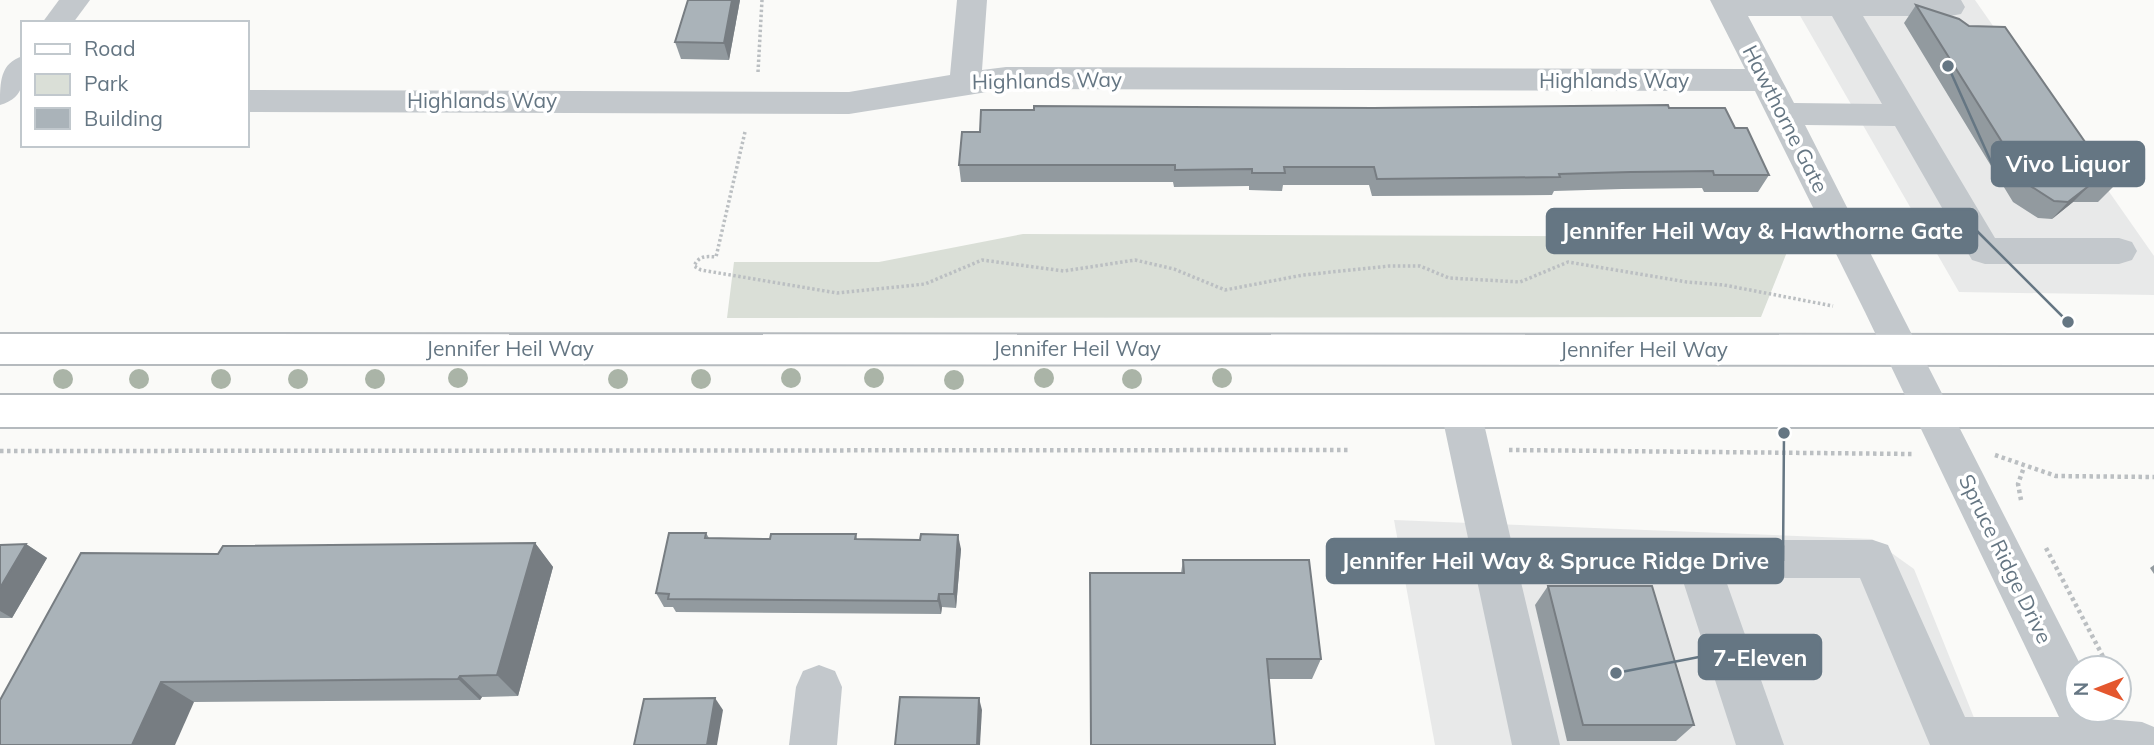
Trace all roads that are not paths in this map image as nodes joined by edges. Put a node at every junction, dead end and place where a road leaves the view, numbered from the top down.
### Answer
1 (75, 0) edge
2 (972, 0) edge
3 (1727, 3) edge
4 (1842, 7) junction
5 (1950, 7) dead end
6 (59, 21) edge
7 (21, 68) edge
8 (1766, 80) junction
9 (965, 82) junction
10 (0, 94) edge
11 (0, 101) edge
12 (21, 101) edge
13 (248, 101) edge
14 (1783, 114) junction
15 (1906, 115) junction
16 (2119, 251) dead end
17 (0, 349) edge
18 (1902, 350) junction
19 (2154, 350) edge
20 (0, 411) edge
21 (1461, 411) junction
22 (2154, 411) edge
23 (1933, 412) junction
24 (1494, 559) junction
25 (1697, 559) junction
26 (819, 687) dead end
27 (2086, 725) edge
28 (1953, 743) edge
29 (813, 745) edge
30 (1536, 745) edge
31 (1760, 745) edge
32 (2141, 745) edge

1 - 6 street
2 - 9 street
3 - 4 street
3 - 8 street, Hawthorne Gate
4 - 5 street
4 - 15 street
7 - 10 street
8 - 9 street, Highlands Way
8 - 14 street, Hawthorne Gate
9 - 13 street, Highlands Way
11 - 12 street
14 - 15 street
14 - 18 street, Hawthorne Gate
15 - 16 street
17 - 18 main road, Jennifer Heil Way
18 - 19 main road, Jennifer Heil Way
18 - 23 street, Hawthorne Gate
20 - 21 main road
21 - 23 main road
21 - 24 street
22 - 23 main road
23 - 27 street, Spruce Ridge Drive
24 - 25 street
24 - 30 street
25 - 28 street
25 - 31 street
26 - 29 street
27 - 28 street
27 - 32 street

